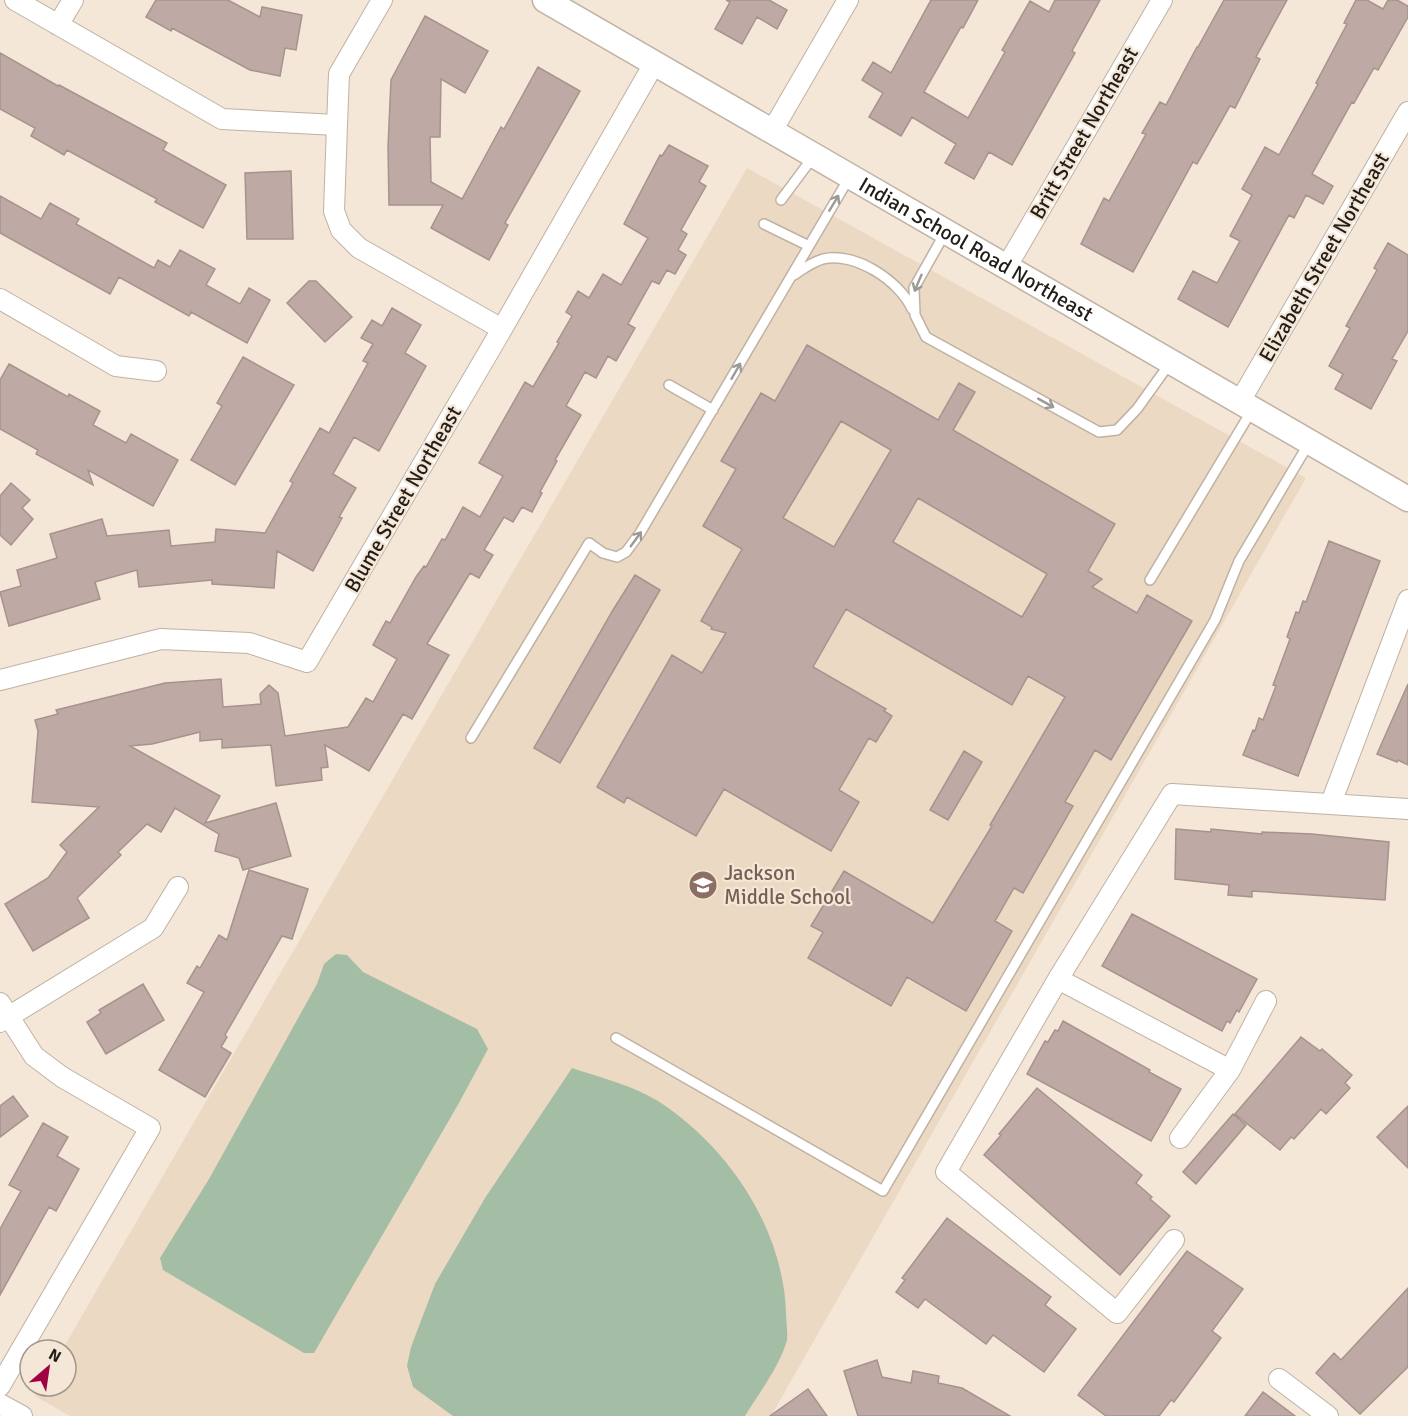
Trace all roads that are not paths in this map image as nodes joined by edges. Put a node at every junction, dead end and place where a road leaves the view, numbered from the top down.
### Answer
1 (15, 0) edge
2 (73, 0) edge
3 (382, 0) edge
4 (545, 0) edge
5 (849, 0) edge
6 (1162, 0) edge
7 (58, 25) junction
8 (655, 62) junction
9 (1408, 112) edge
10 (337, 125) junction
11 (772, 131) junction
12 (814, 155) junction
13 (850, 176) junction
14 (782, 200) dead end
15 (764, 224) dead end
16 (946, 231) junction
17 (809, 246) junction
18 (1007, 266) junction
19 (792, 276) junction
20 (0, 299) edge
21 (915, 315) junction
22 (502, 329) junction
23 (1171, 362) junction
24 (156, 371) dead end
25 (669, 385) dead end
26 (1246, 406) junction
27 (713, 410) junction
28 (1309, 443) junction
29 (1408, 499) edge
30 (1150, 580) dead end
31 (1408, 600) edge
32 (0, 680) edge
33 (471, 738) dead end
34 (1331, 803) junction
35 (1408, 809) edge
36 (178, 887) dead end
37 (1058, 979) junction
38 (1266, 1001) dead end
39 (3, 1014) edge
40 (616, 1038) dead end
41 (1230, 1070) junction
42 (1180, 1138) dead end
43 (1174, 1240) dead end
44 (1279, 1379) dead end
45 (0, 1386) edge
46 (0, 1404) edge
47 (22, 1416) edge
48 (1328, 1416) edge

1 - 7 street
2 - 7 street
3 - 10 street
4 - 8 street, Indian School Road Northeast
5 - 11 street
6 - 18 street, Britt Street Northeast
7 - 10 street
8 - 11 street, Indian School Road Northeast
8 - 22 street, Blume Street Northeast
9 - 26 street, Elizabeth Street Northeast
10 - 22 street
11 - 12 street, Indian School Road Northeast
12 - 13 street, Indian School Road Northeast
12 - 14 lane
13 - 16 street, Indian School Road Northeast
17 -> 13 lane
15 - 17 lane
16 - 18 street, Indian School Road Northeast
16 -> 21 lane
17 - 19 lane
18 - 23 street, Indian School Road Northeast
19 - 21 lane
27 -> 19 lane
20 - 24 street
21 -> 23 lane
22 - 32 street, Blume Street Northeast
23 - 26 street, Indian School Road Northeast
25 - 27 lane
26 - 28 street, Indian School Road Northeast
26 - 30 lane
33 -> 27 lane
28 - 29 street, Indian School Road Northeast
28 - 40 lane
31 - 34 street
34 - 35 street
34 - 37 street
36 - 39 street
37 - 41 street
37 - 43 street
38 - 41 street
39 - 45 street
41 - 42 street
44 - 48 street
46 - 47 street

